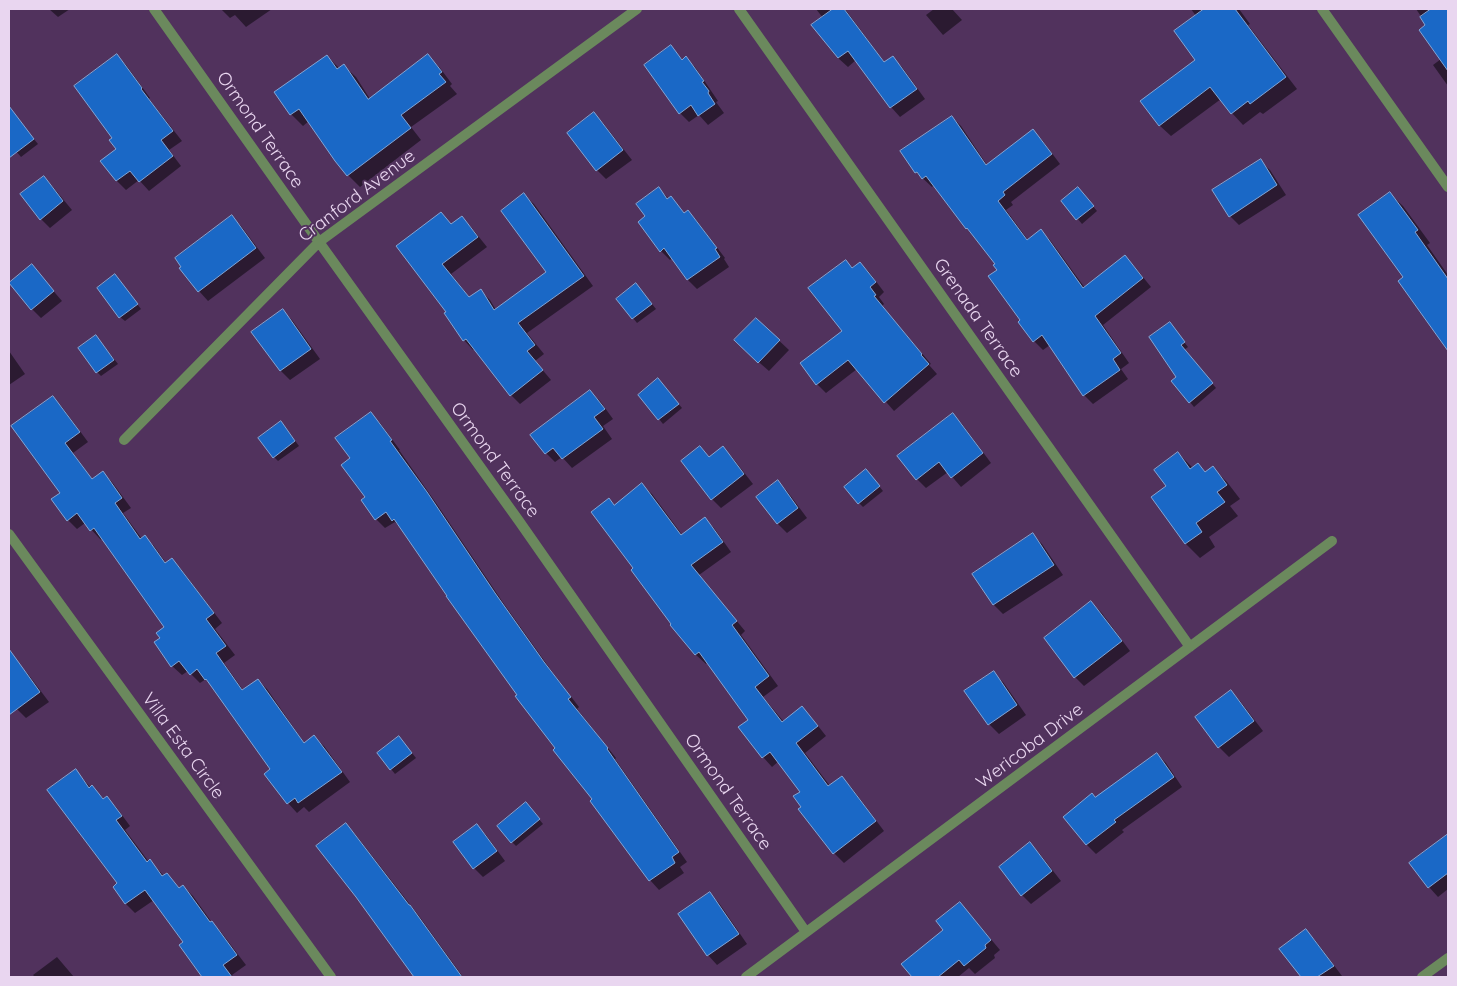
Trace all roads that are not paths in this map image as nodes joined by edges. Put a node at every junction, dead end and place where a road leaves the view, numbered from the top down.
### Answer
1 (154, 9) edge
2 (637, 9) edge
3 (739, 9) edge
4 (1322, 9) edge
5 (1448, 187) edge
6 (319, 242) junction
7 (124, 440) dead end
8 (9, 534) edge
9 (1332, 541) dead end
10 (1190, 647) junction
11 (806, 932) junction
12 (1448, 958) edge
13 (331, 977) edge
14 (746, 977) edge
15 (1422, 977) edge

1 - 6 street, Ormond Terrace
2 - 6 street, Cranford Avenue
3 - 10 street, Grenada Terrace
4 - 5 street
6 - 7 street, Cranford Avenue
6 - 11 street, Ormond Terrace
8 - 13 street, Villa Esta Circle
9 - 10 street, Wericoba Drive
10 - 11 street, Wericoba Drive
11 - 14 street, Wericoba Drive
12 - 15 street

